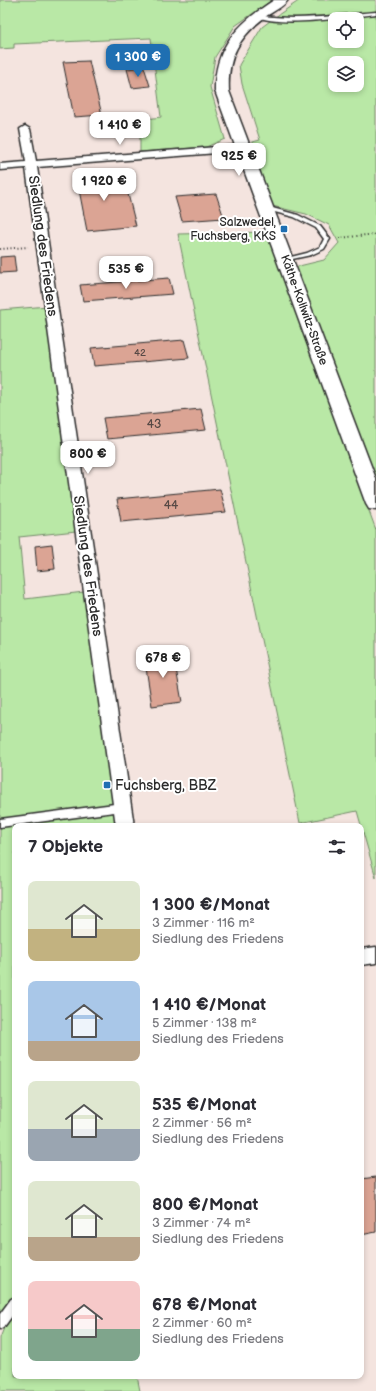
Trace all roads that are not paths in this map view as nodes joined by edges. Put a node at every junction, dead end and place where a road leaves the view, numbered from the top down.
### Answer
1 (282, 0) edge
2 (376, 13) edge
3 (258, 16) junction
4 (25, 128) dead end
5 (243, 148) junction
6 (31, 164) junction
7 (0, 166) edge
8 (265, 208) junction
9 (285, 260) junction
10 (376, 504) edge
11 (122, 807) junction
12 (0, 823) edge
13 (125, 823) edge
14 (376, 956) edge
15 (364, 957) edge
16 (12, 1307) edge
17 (0, 1323) edge

1 - 3 main road, Käthe-Kollwitz-Straße
2 - 3 lane
3 - 5 main road, Käthe-Kollwitz-Straße
4 - 6 street, Siedlung des Friedens
5 - 6 street, Siedlung des Friedens
5 - 8 main road, Käthe-Kollwitz-Straße
6 - 7 street, Siedlung des Friedens
6 - 11 street, Siedlung des Friedens
8 - 9 main road, Käthe-Kollwitz-Straße
8 - 9 lane
9 - 10 main road, Käthe-Kollwitz-Straße
11 - 12 lane
11 - 13 street, Siedlung des Friedens
14 - 15 street
16 - 17 lane

